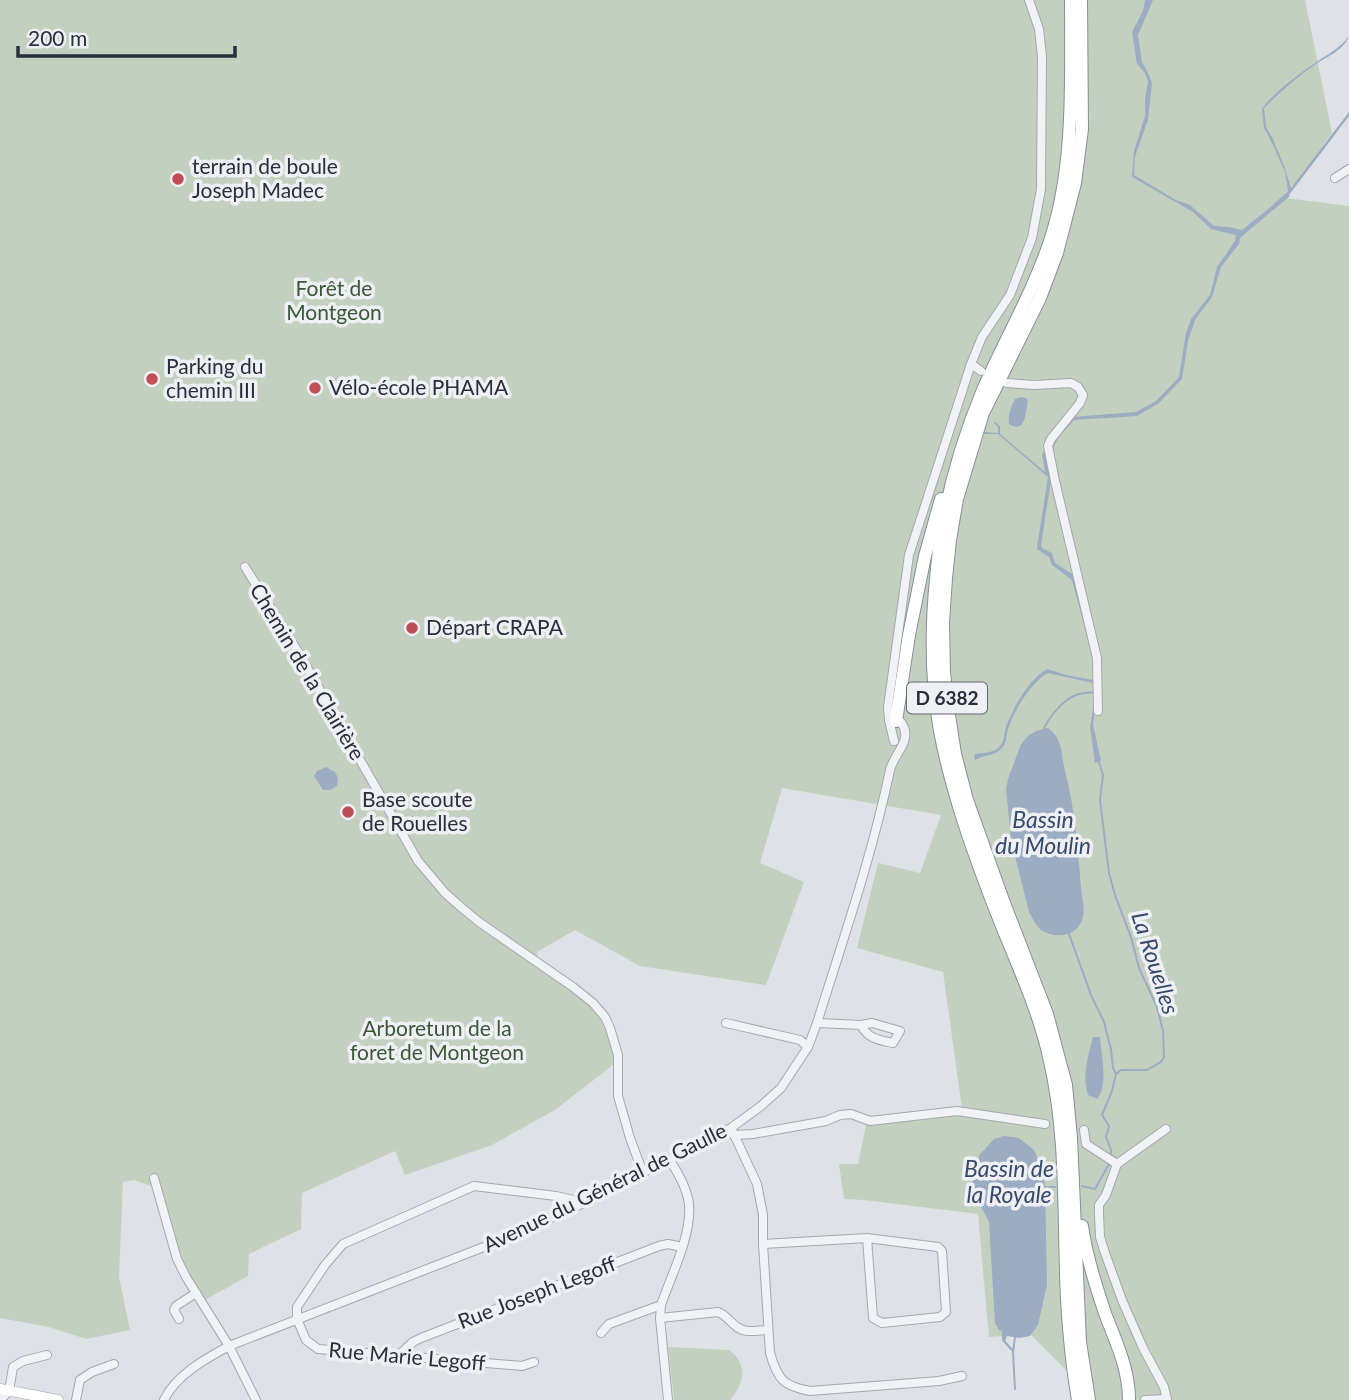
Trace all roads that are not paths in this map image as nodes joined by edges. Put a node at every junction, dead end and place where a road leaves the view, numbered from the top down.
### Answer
1 (1029, 0) edge
2 (1065, 0) edge
3 (1072, 0) edge
4 (1083, 0) edge
5 (1071, 58) junction
6 (1349, 169) edge
7 (1335, 178) dead end
8 (971, 364) junction
9 (981, 370) dead end
10 (1007, 383) dead end
11 (983, 391) junction
12 (245, 567) dead end
13 (1098, 711) dead end
14 (892, 720) junction
15 (891, 764) junction
16 (726, 1023) dead end
17 (817, 1023) junction
18 (861, 1025) dead end
19 (808, 1047) junction
20 (1045, 1124) dead end
21 (1166, 1129) dead end
22 (1084, 1130) dead end
23 (733, 1132) junction
24 (1072, 1155) junction
25 (669, 1159) junction
26 (1118, 1164) junction
27 (643, 1173) junction
28 (153, 1178) dead end
29 (580, 1204) junction
30 (867, 1238) junction
31 (763, 1244) junction
32 (682, 1247) junction
33 (196, 1293) junction
34 (661, 1304) junction
35 (660, 1318) junction
36 (179, 1319) dead end
37 (298, 1320) junction
38 (768, 1329) junction
39 (601, 1332) dead end
40 (229, 1346) junction
41 (47, 1355) dead end
42 (398, 1356) junction
43 (534, 1362) dead end
44 (114, 1364) dead end
45 (962, 1376) dead end
46 (4, 1390) edge
47 (0, 1400) edge
48 (58, 1400) edge
49 (76, 1400) edge
50 (164, 1400) edge
51 (257, 1400) edge
52 (668, 1400) edge
53 (1078, 1400) edge
54 (1088, 1400) edge
55 (1129, 1400) edge
56 (1145, 1400) edge
57 (1167, 1400) edge

1 - 8 street
2 - 5 highway
3 - 5 highway, D 6382
4 - 24 highway, D 6382
5 - 11 highway, D 6382
6 - 7 street
8 - 9 street
8 - 14 street
10 - 13 street
11 - 14 highway
11 - 53 highway, D 6382
12 - 27 street, Chemin de la Clairière
14 - 15 street
14 - 15 street
15 - 17 street, Avenue du Général de Gaulle
16 - 19 street
17 - 18 street
17 - 19 street, Avenue du Général de Gaulle
19 - 23 street, Avenue du Général de Gaulle
20 - 23 street
21 - 26 street
22 - 26 street
23 - 25 street, Avenue du Général de Gaulle
23 - 31 street
24 - 54 highway, D 6382
24 - 55 highway
25 - 27 street, Avenue du Général de Gaulle
25 - 32 street
26 - 57 street
27 - 29 street, Avenue du Général de Gaulle
28 - 33 street
29 - 37 street, Avenue du Général de Gaulle
29 - 37 street
30 - 30 street
30 - 31 street
31 - 38 street
32 - 34 street
32 - 42 street, Rue Joseph Legoff
33 - 36 street
33 - 40 street
34 - 35 street
34 - 39 street
35 - 38 street
35 - 52 street
37 - 40 street, Avenue du Général de Gaulle
37 - 42 street, Rue Marie Legoff
38 - 45 street
40 - 50 street, Avenue du Général de Gaulle
40 - 51 street
41 - 46 street
42 - 43 street, Rue Marie Legoff
44 - 49 street
46 - 47 street
46 - 48 main road
56 - 57 street

